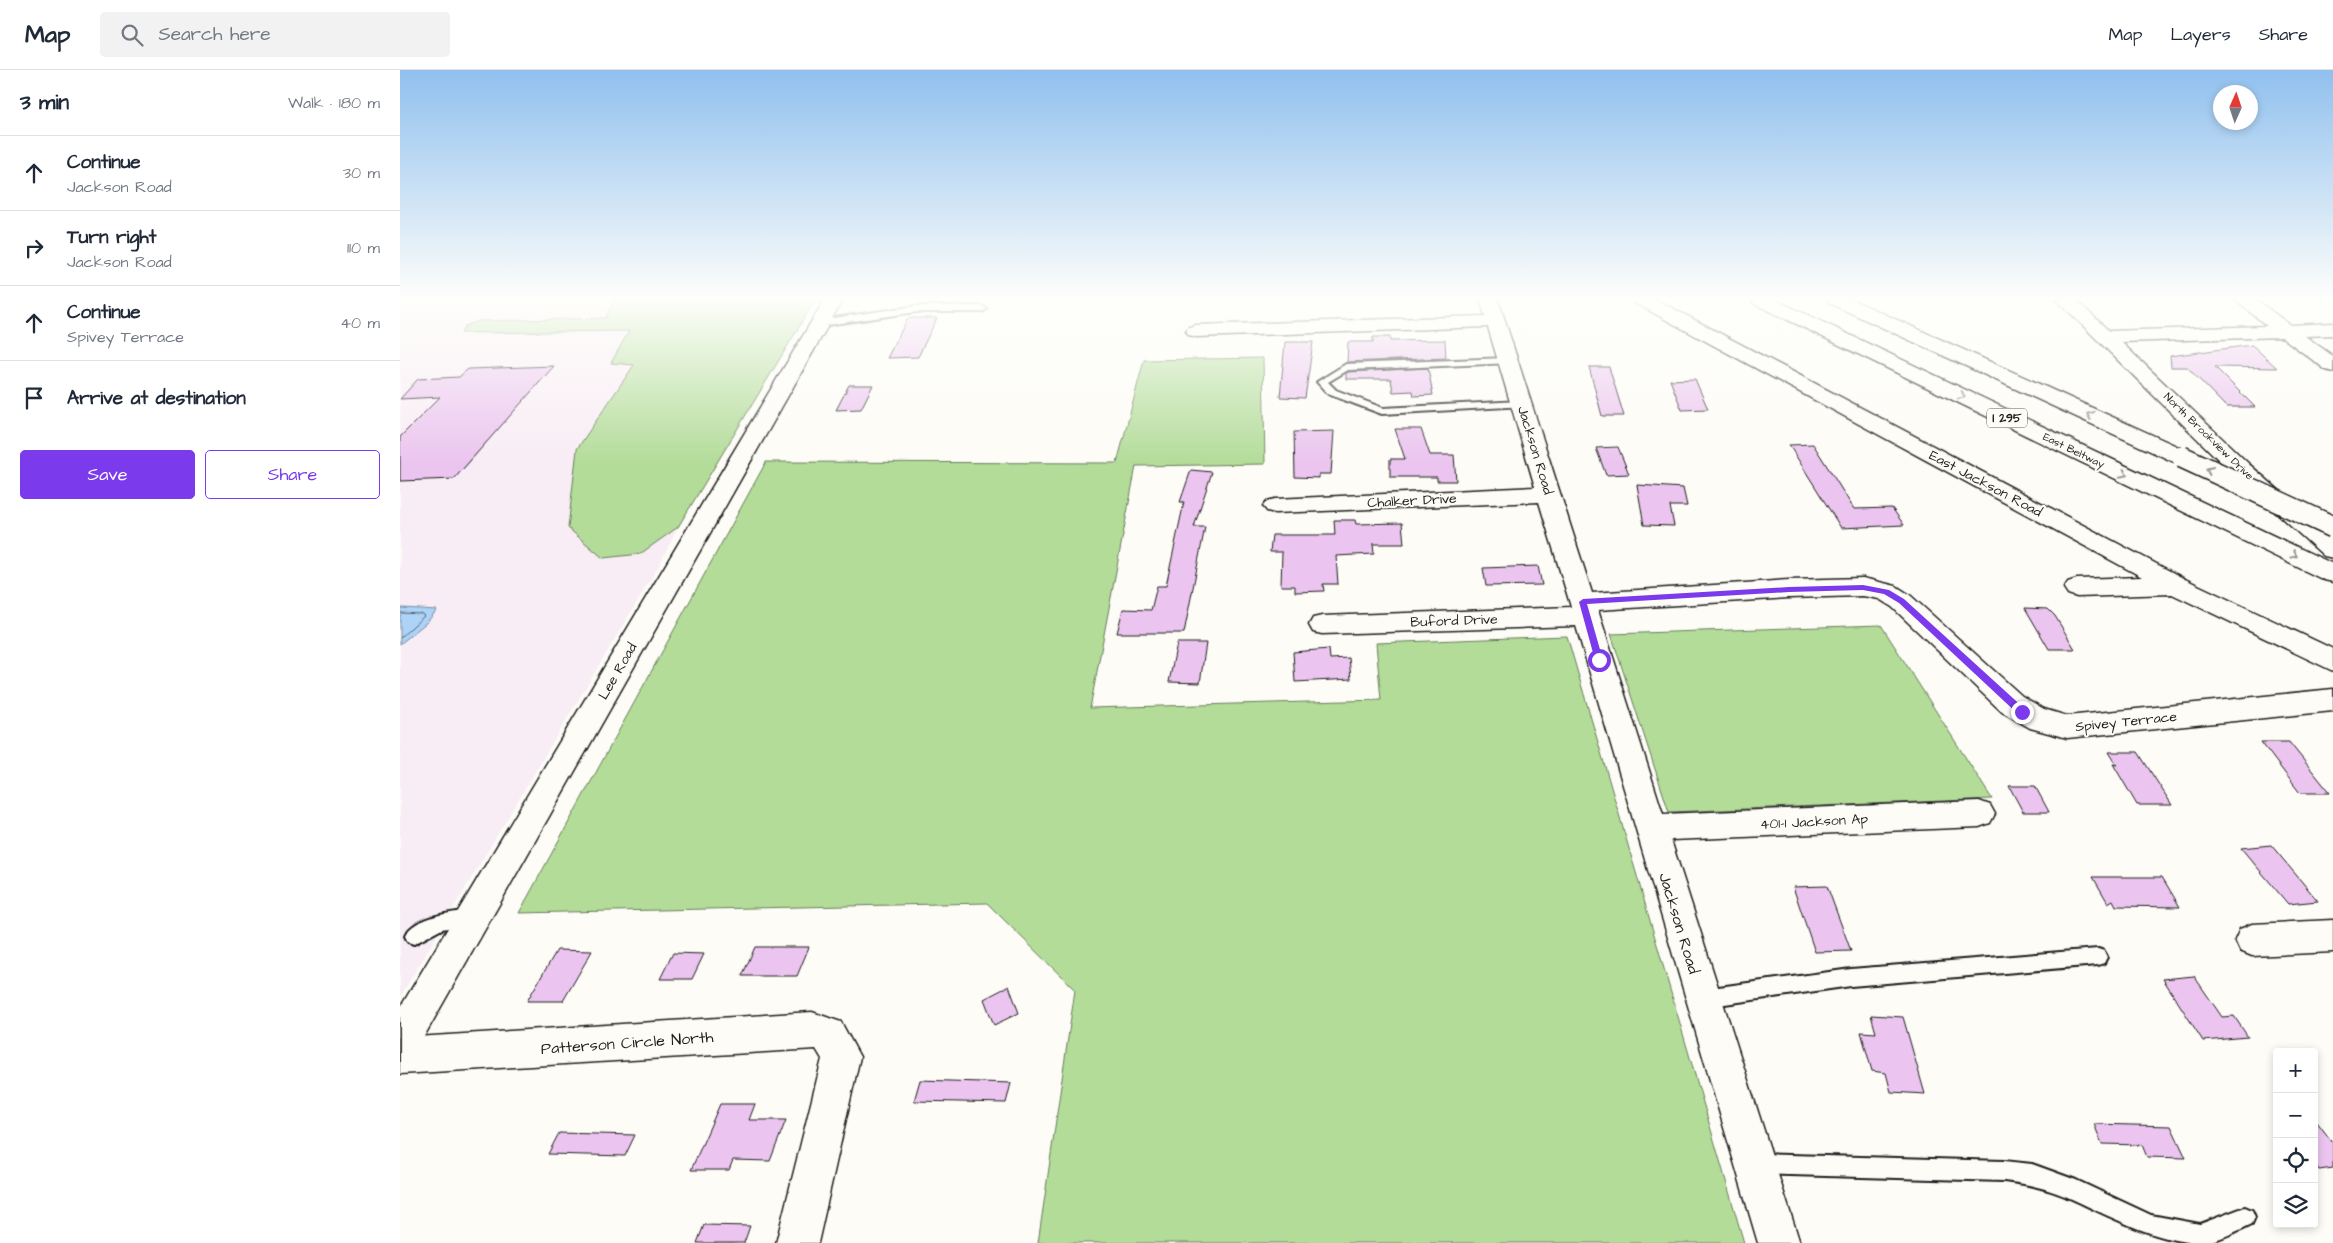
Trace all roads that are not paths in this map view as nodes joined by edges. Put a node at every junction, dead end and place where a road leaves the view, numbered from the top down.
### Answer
1 (803, 354) edge
2 (1506, 354) edge
3 (1744, 354) edge
4 (1874, 354) edge
5 (1956, 354) edge
6 (2124, 354) edge
7 (2318, 354) edge
8 (1508, 361) junction
9 (2333, 366) edge
10 (1521, 404) junction
11 (1549, 494) junction
12 (1275, 506) dead end
13 (2333, 527) edge
14 (2333, 550) edge
15 (2333, 574) edge
16 (2176, 585) junction
17 (2077, 588) dead end
18 (1584, 609) junction
19 (1322, 625) dead end
20 (2333, 661) edge
21 (2333, 700) edge
22 (1979, 814) dead end
23 (1650, 828) junction
24 (473, 918) junction
25 (414, 936) dead end
26 (2333, 936) edge
27 (2252, 940) dead end
28 (2098, 957) dead end
29 (1703, 998) junction
30 (400, 1043) edge
31 (400, 1056) edge
32 (1754, 1164) junction
33 (2245, 1217) dead end
34 (797, 1243) edge
35 (1779, 1243) edge

1 - 24 main road, Lee Road
2 - 8 main road, Jackson Road
3 - 16 main road, East Jackson Road
4 -> 15 main road, East Beltway / I 295
13 -> 5 main road, I 295, bridge
6 - 14 main road, North Brookview Drive
7 - 9 main road
8 - 10 main road, Jackson Road
8 - 10 lane
10 - 11 main road, Jackson Road
11 - 12 main road, Chalker Drive
11 - 18 main road, Jackson Road
16 - 17 main road
16 - 20 main road, East Jackson Road
18 - 19 main road, Buford Drive
18 - 21 main road, Spivey Terrace
18 - 23 main road, Jackson Road
22 - 23 main road, 401-1 Jackson Ap
23 - 29 main road, Jackson Road
24 - 25 lane
24 - 30 main road, Lee Road
26 - 27 main road
28 - 29 lane
29 - 32 main road, Jackson Road
31 - 34 main road, Patterson Circle North
32 - 33 lane
32 - 35 main road, Jackson Road

